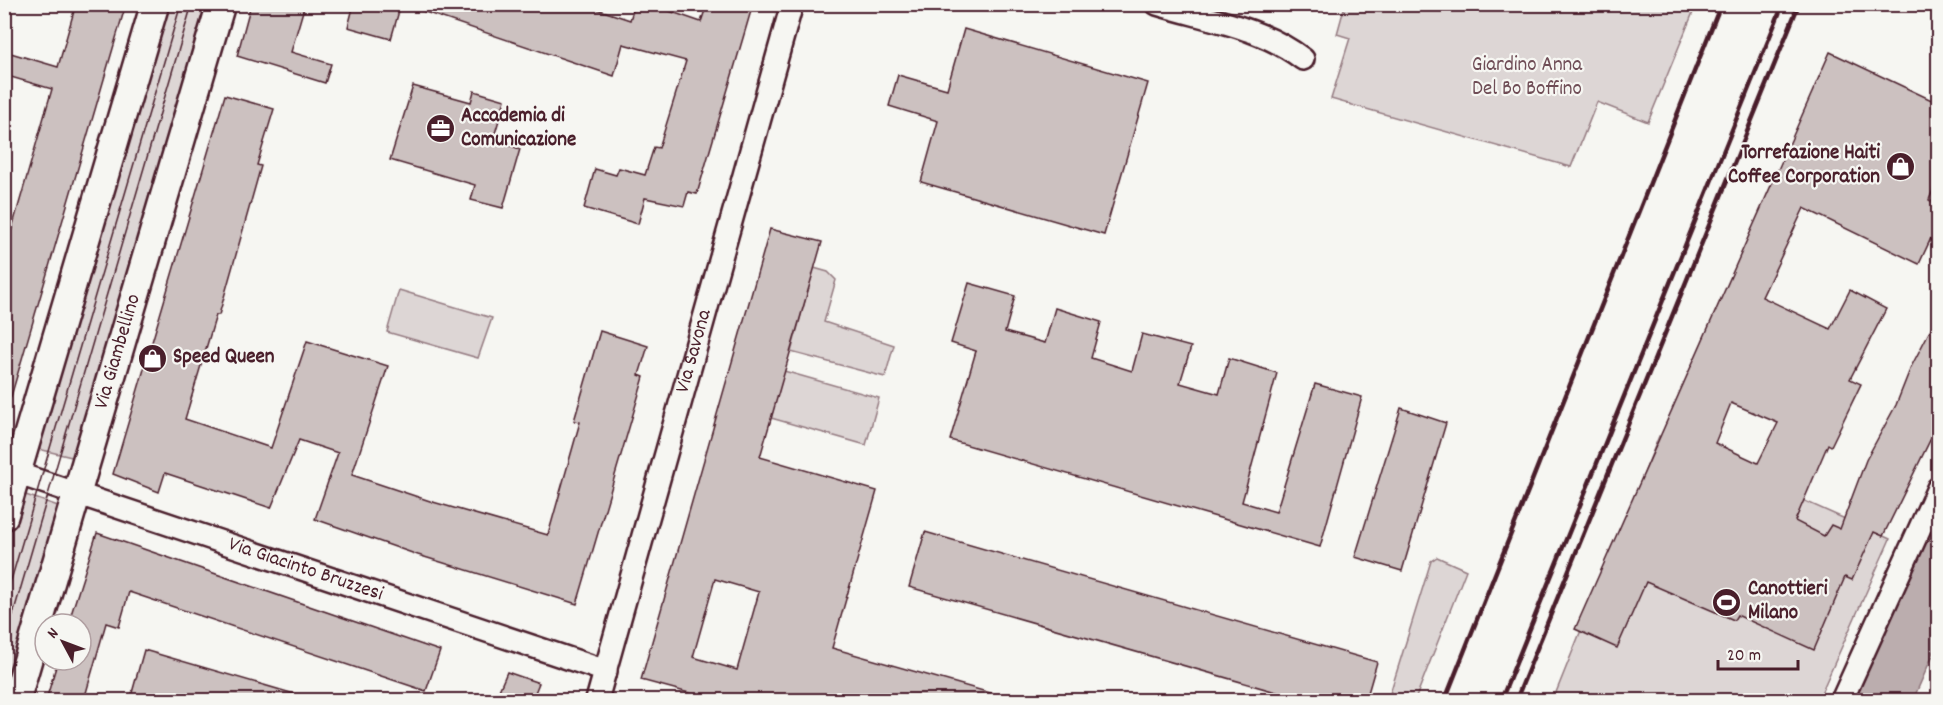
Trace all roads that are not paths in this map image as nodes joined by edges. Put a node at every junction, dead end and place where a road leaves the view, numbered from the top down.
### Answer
1 (155, 4) edge
2 (221, 4) edge
3 (792, 4) edge
4 (1157, 4) edge
5 (1303, 59) dead end
6 (11, 471) edge
7 (1938, 488) edge
8 (78, 492) junction
9 (4, 516) edge
10 (606, 671) junction
11 (16, 700) edge
12 (597, 700) edge
13 (1842, 700) edge

1 - 6 street
2 - 8 street, Via Giambellino
3 - 10 street, Via Savona
4 - 5 street
6 - 8 street, Via Giacinto Bruzzesi
6 - 9 street
7 - 13 street
8 - 10 street, Via Giacinto Bruzzesi
8 - 11 street, Via Giambellino
10 - 12 street, Via Savona

